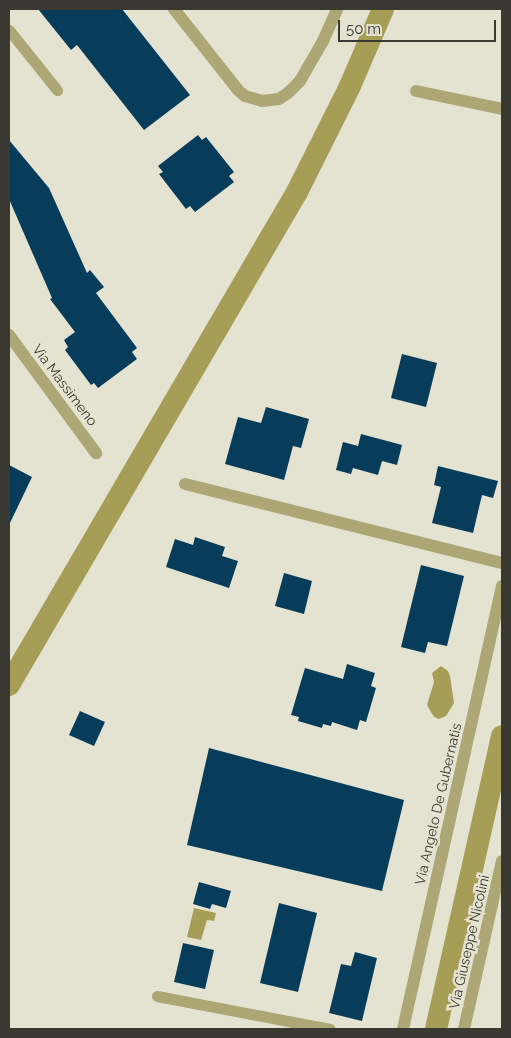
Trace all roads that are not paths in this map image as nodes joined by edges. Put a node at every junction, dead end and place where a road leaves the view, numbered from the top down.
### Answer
1 (174, 9) edge
2 (337, 9) edge
3 (9, 30) edge
4 (57, 90) dead end
5 (416, 91) dead end
6 (502, 109) edge
7 (9, 334) edge
8 (96, 453) dead end
9 (185, 484) dead end
10 (502, 563) edge
11 (502, 586) edge
12 (502, 861) edge
13 (500, 888) edge
14 (157, 996) dead end
15 (330, 1029) edge
16 (403, 1029) edge
17 (464, 1029) edge

1 - 2 street
3 - 4 lane
5 - 6 street
7 - 8 street, Via Massimeno
9 - 10 street
11 - 16 street, Via Angelo De Gubernatis
12 - 13 street, Via Giuseppe Nicolini
13 - 17 street, Via Giuseppe Nicolini
14 - 15 lane

